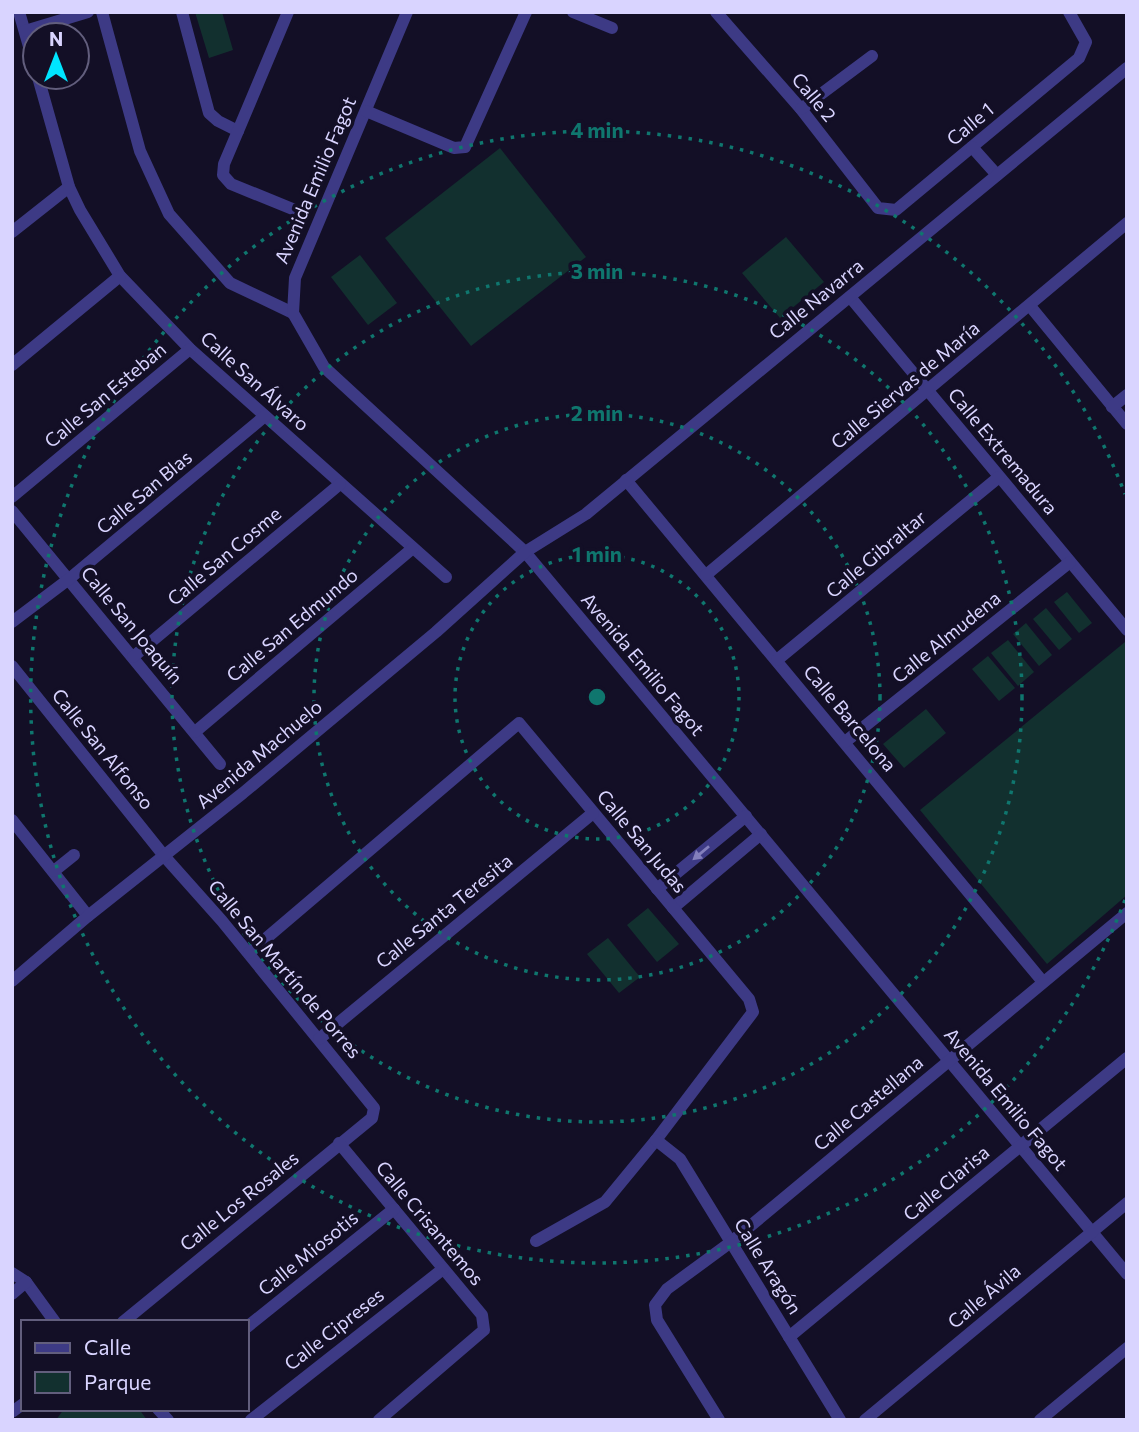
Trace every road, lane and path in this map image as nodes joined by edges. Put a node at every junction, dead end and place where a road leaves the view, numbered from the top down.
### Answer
1 (88, 12) edge
2 (102, 12) edge
3 (182, 12) edge
4 (288, 12) edge
5 (407, 12) edge
6 (526, 12) edge
7 (573, 12) edge
8 (716, 12) edge
9 (1069, 12) edge
10 (58, 21) edge
11 (612, 28) dead end
12 (872, 56) dead end
13 (1127, 68) edge
14 (42, 91) edge
15 (802, 110) junction
16 (366, 111) junction
17 (237, 131) junction
18 (972, 147) junction
19 (848, 171) joint
20 (997, 175) junction
21 (69, 187) junction
22 (295, 210) dead end
23 (1127, 223) edge
24 (12, 232) edge
25 (120, 276) junction
26 (850, 297) junction
27 (1030, 306) junction
28 (293, 313) junction
29 (190, 349) junction
30 (12, 365) edge
31 (928, 391) junction
32 (1127, 395) edge
33 (1112, 407) junction
34 (265, 416) junction
35 (1127, 424) edge
36 (999, 477) junction
37 (625, 480) junction
38 (340, 484) junction
39 (12, 497) edge
40 (12, 512) edge
41 (413, 548) junction
42 (525, 552) junction
43 (1070, 562) junction
44 (706, 575) junction
45 (446, 577) dead end
46 (69, 579) junction
47 (12, 622) edge
48 (1127, 630) edge
49 (133, 657) junction
50 (777, 660) junction
51 (12, 666) edge
52 (195, 732) junction
53 (845, 742) junction
54 (220, 764) dead end
55 (593, 813) junction
56 (746, 816) junction
57 (12, 820) edge
58 (761, 834) junction
59 (74, 855) dead end
60 (165, 857) junction
61 (54, 871) junction
62 (657, 889) junction
63 (673, 908) junction
64 (1127, 912) edge
65 (88, 916) junction
66 (248, 953) junction
67 (12, 981) edge
68 (1043, 982) junction
69 (319, 1039) junction
70 (1127, 1058) edge
71 (949, 1061) junction
72 (374, 1108) joint
73 (656, 1140) junction
74 (340, 1143) junction
75 (1020, 1146) junction
76 (1127, 1203) edge
77 (394, 1209) junction
78 (1092, 1232) junction
79 (536, 1241) dead end
80 (731, 1242) junction
81 (443, 1269) junction
82 (12, 1273) edge
83 (1127, 1274) edge
84 (26, 1282) junction
85 (12, 1294) edge
86 (54, 1320) edge
87 (125, 1320) edge
88 (248, 1326) edge
89 (789, 1337) junction
90 (1127, 1348) edge
91 (388, 1417) edge
92 (251, 1420) edge
93 (719, 1420) edge
94 (840, 1420) edge
95 (865, 1420) edge
96 (1040, 1420) edge

1 - 10 street
2 - 28 street
3 - 17 street
4 - 17 street
5 - 16 street, Avenida Emilio Fagot
6 - 16 street
7 - 11 street
8 - 15 street, Calle 2
9 - 18 street, Calle 1
12 - 15 street
13 - 20 street, Calle Navarra
14 - 21 street, Calle San Álvaro
15 - 19 street, Calle 2
16 - 28 street, Avenida Emilio Fagot
17 - 22 street
18 - 19 street, Calle 1
18 - 20 street
20 - 26 street, Calle Navarra
21 - 24 street
21 - 25 street, Calle San Álvaro
23 - 27 street, Calle Siervas de María
25 - 29 street, Calle San Álvaro
25 - 30 street
26 - 31 street, Calle Extremadura
26 - 37 street, Calle Navarra
27 - 31 street, Calle Siervas de María
27 - 33 street
28 - 42 street, Avenida Emilio Fagot
29 - 34 street, Calle San Álvaro
29 - 39 street, Calle San Esteban
31 - 36 street, Calle Extremadura
31 - 44 street, Calle Siervas de María
32 - 33 street
33 - 35 street
34 - 38 street, Calle San Álvaro
34 - 46 street, Calle San Blas
36 - 43 street, Calle Extremadura
36 - 50 street, Calle Gibraltar
37 - 42 street, Calle Navarra
37 - 44 street, Calle Barcelona
38 - 41 street, Calle San Álvaro
38 - 49 street, Calle San Cosme
40 - 46 street, Calle San Joaquín
41 - 45 street, Calle San Álvaro
41 - 52 street, Calle San Edmundo
42 - 56 street, Avenida Emilio Fagot
42 - 60 street, Avenida Machuelo
43 - 48 street, Calle Extremadura
43 - 53 street, Calle Almudena
44 - 50 street, Calle Barcelona
46 - 47 street, Calle San Blas
46 - 49 street, Calle San Joaquín
49 - 52 street, Calle San Joaquín
50 - 53 street, Calle Barcelona
51 - 60 street, Calle San Alfonso
52 - 54 street, Calle San Joaquín
53 - 68 street, Calle Barcelona
55 - 62 street, Calle San Judas
55 - 66 street, Calle San Judas
55 - 69 street, Calle Santa Teresita
56 - 58 street, Avenida Emilio Fagot
56 -> 62 street
57 - 61 street
58 - 63 street
58 - 71 street, Avenida Emilio Fagot
59 - 61 street
60 - 65 street, Avenida Machuelo
60 - 66 street, Calle San Martín de Porres
61 - 65 street
62 - 63 street, Calle San Judas
63 - 73 street, Calle San Judas
64 - 68 street, Calle Castellana
65 - 67 street, Avenida Machuelo
66 - 69 street, Calle San Martín de Porres
68 - 71 street, Calle Castellana
69 - 72 street, Calle San Martín de Porres
70 - 75 street, Calle Clarisa
71 - 75 street, Avenida Emilio Fagot
71 - 80 street, Calle Castellana
72 - 74 street, Calle Los Rosales
73 - 79 street, Calle San Judas
73 - 80 street, Calle Aragón
74 - 77 street, Calle Crisantemos
74 - 87 street, Calle Los Rosales
75 - 78 street, Avenida Emilio Fagot
75 - 89 street, Calle Clarisa
76 - 78 street, Calle Ávila
77 - 81 street, Calle Crisantemos
77 - 88 street, Calle Miosotis
78 - 83 street, Avenida Emilio Fagot
78 - 95 street, Calle Ávila
80 - 89 street, Calle Aragón
80 - 93 street
81 - 91 street, Calle Crisantemos
81 - 92 street, Calle Cipreses
82 - 84 street
84 - 85 street
84 - 86 street
89 - 94 street, Calle Aragón
90 - 96 street

